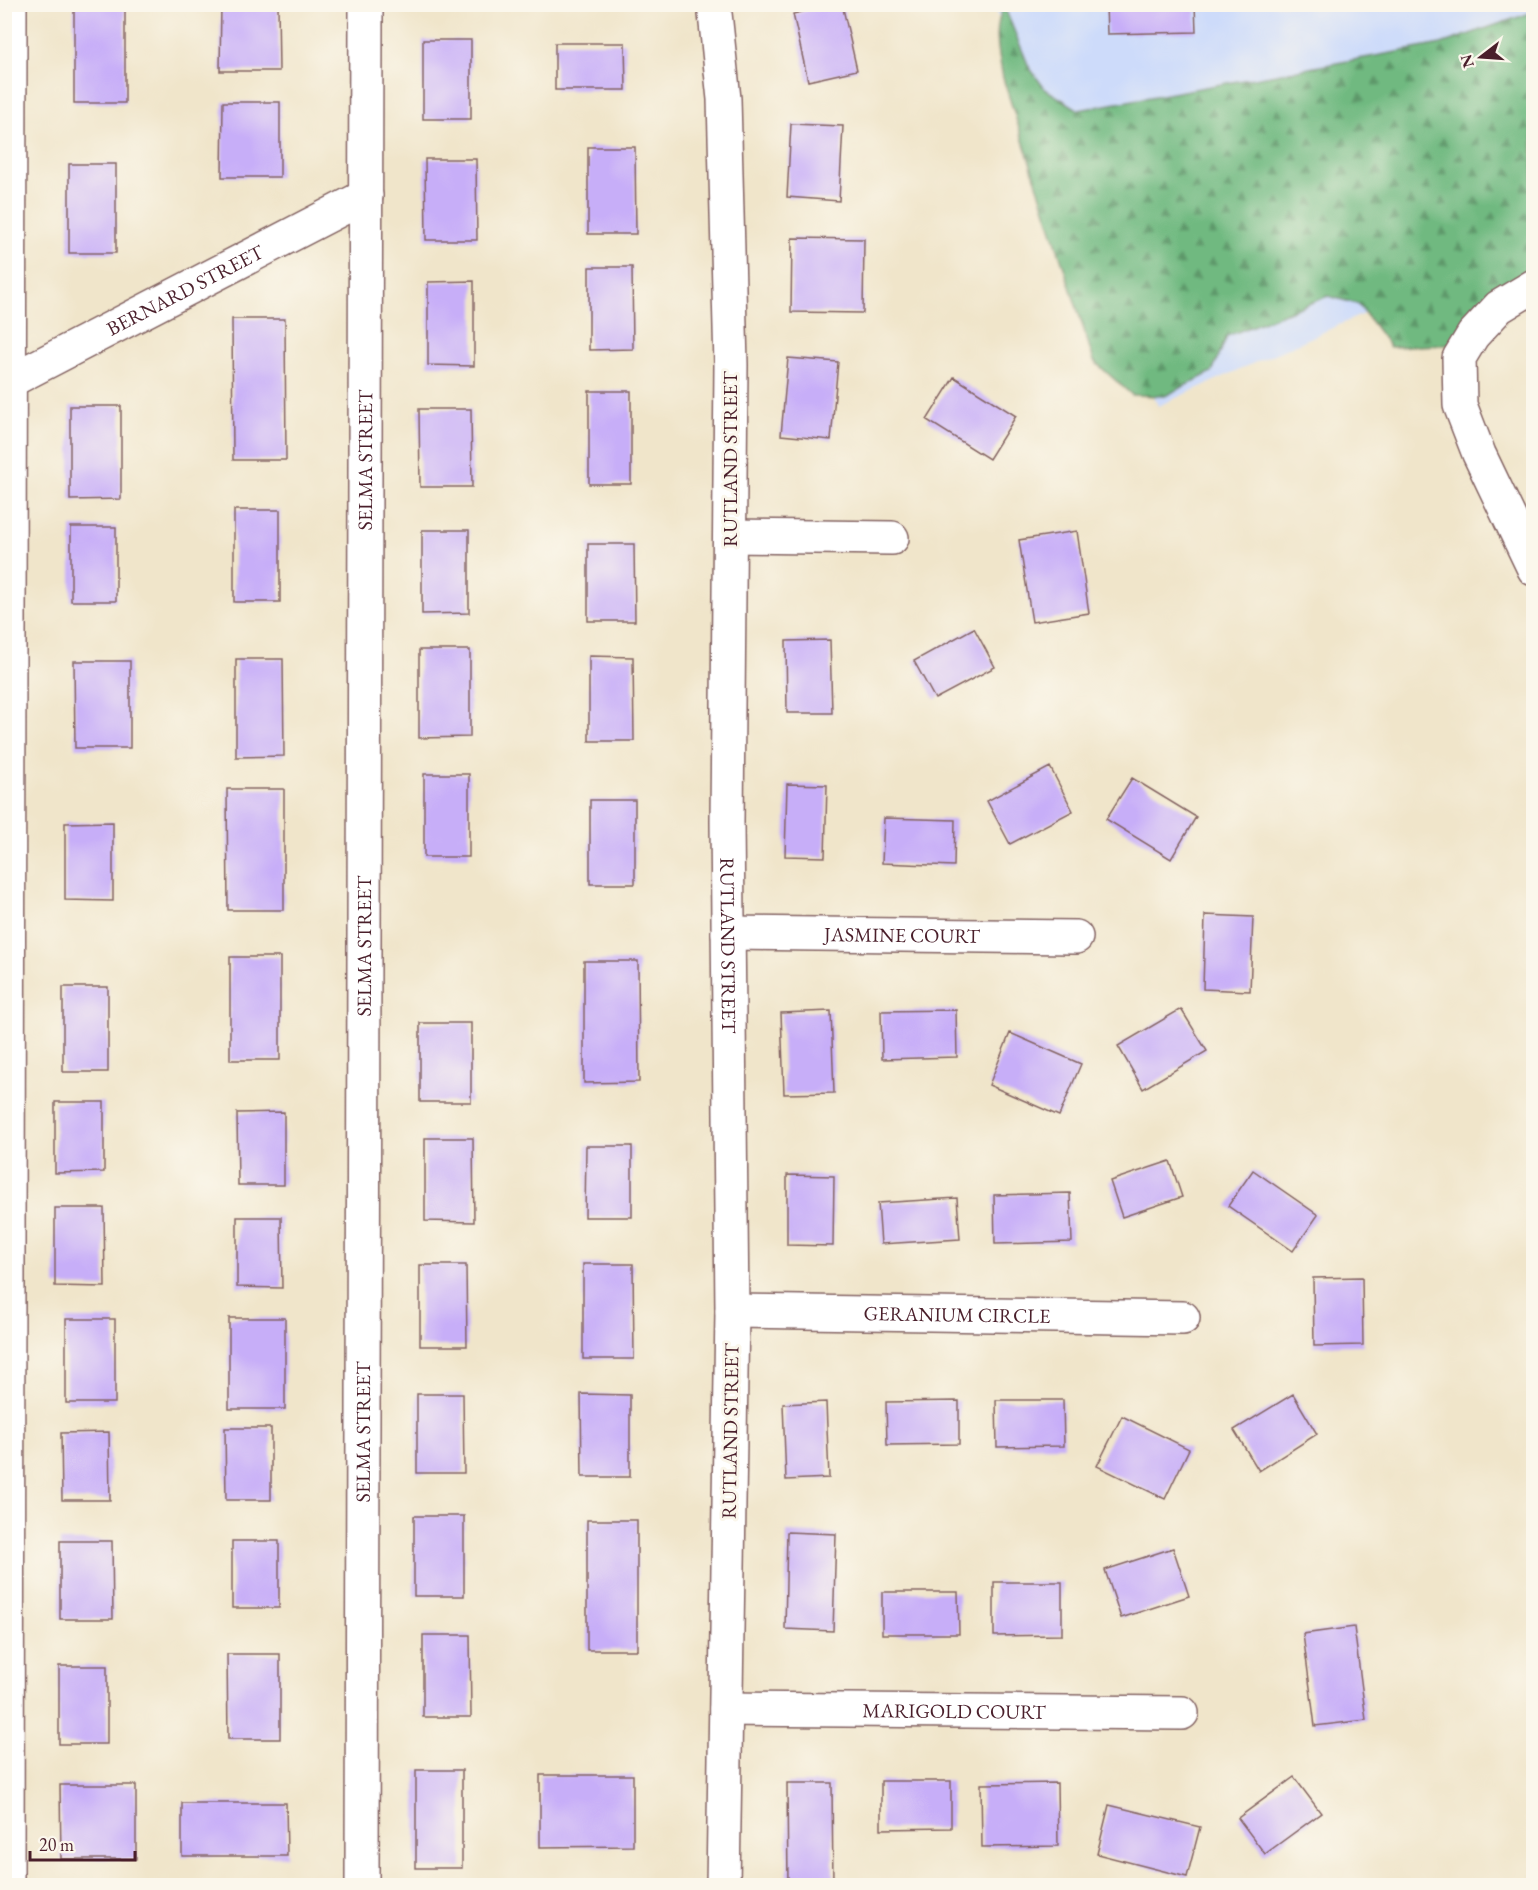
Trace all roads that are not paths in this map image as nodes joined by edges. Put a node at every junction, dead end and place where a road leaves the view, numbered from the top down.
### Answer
1 (10, 4) edge
2 (366, 4) edge
3 (714, 4) edge
4 (366, 196) junction
5 (1533, 286) edge
6 (7, 382) edge
7 (730, 536) junction
8 (892, 538) dead end
9 (1533, 569) edge
10 (728, 933) junction
11 (1076, 937) dead end
12 (732, 1311) junction
13 (1183, 1318) dead end
14 (726, 1709) junction
15 (1182, 1713) dead end
16 (7, 1886) edge
17 (362, 1886) edge
18 (723, 1886) edge

1 - 6 street
2 - 4 street, SELMA STREET
3 - 7 street, RUTLAND STREET
4 - 6 street, BERNARD STREET
4 - 17 street, SELMA STREET
5 - 9 street
6 - 16 street
7 - 8 street
7 - 10 street, RUTLAND STREET
10 - 11 street, JASMINE COURT
10 - 12 street, RUTLAND STREET
12 - 13 street, GERANIUM CIRCLE
12 - 14 street, RUTLAND STREET
14 - 15 street, MARIGOLD COURT
14 - 18 street, RUTLAND STREET

